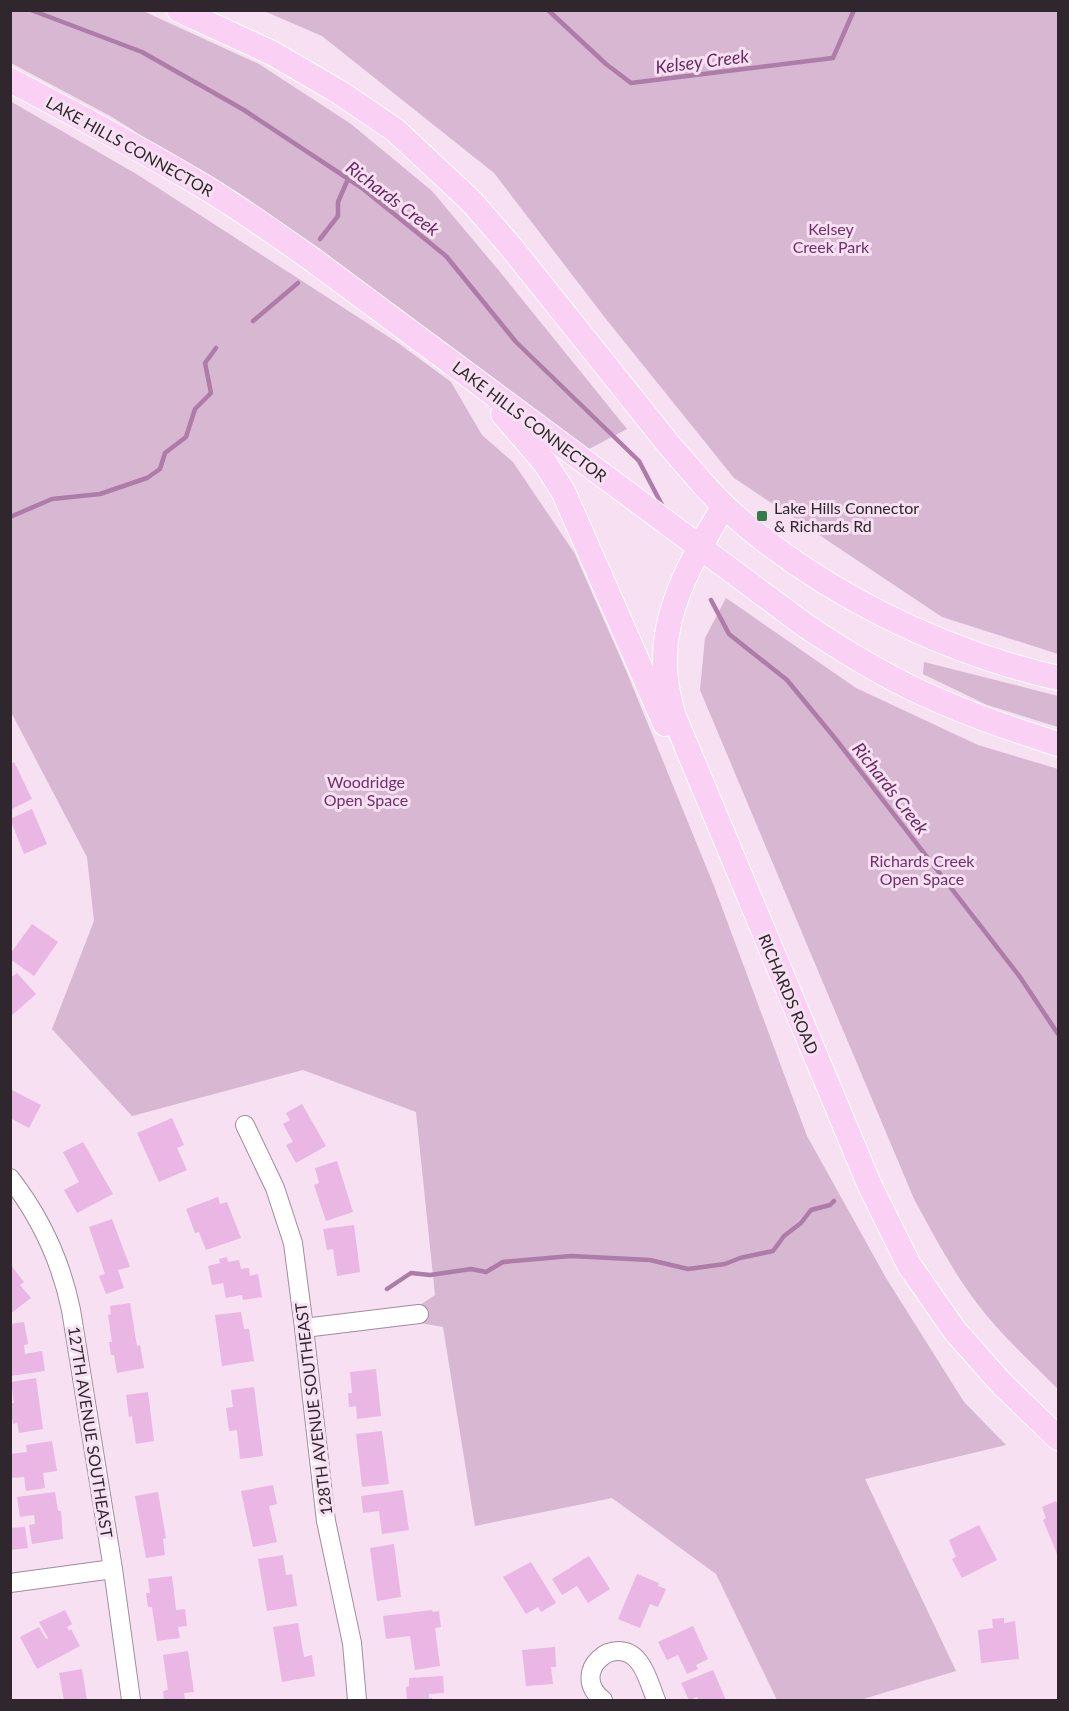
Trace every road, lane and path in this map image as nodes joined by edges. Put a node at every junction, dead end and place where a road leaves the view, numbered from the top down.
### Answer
1 (179, 10) edge
2 (10, 80) edge
3 (468, 375) junction
4 (724, 506) junction
5 (700, 548) junction
6 (1059, 678) edge
7 (1059, 744) edge
8 (717, 821) junction
9 (246, 1125) dead end
10 (10, 1178) edge
11 (419, 1314) dead end
12 (304, 1328) junction
13 (1059, 1438) edge
14 (113, 1569) junction
15 (10, 1583) edge
16 (131, 1701) edge
17 (357, 1701) edge
18 (603, 1701) edge
19 (656, 1701) edge

1 - 4 main road
2 - 3 main road, LAKE HILLS CONNECTOR
3 - 5 main road, LAKE HILLS CONNECTOR
3 - 8 main road
4 - 5 main road, RICHARDS ROAD
4 - 6 main road
5 - 7 main road, LAKE HILLS CONNECTOR
5 - 8 main road, RICHARDS ROAD
8 - 13 main road, RICHARDS ROAD
9 - 12 street, 128TH AVENUE SOUTHEAST
10 - 14 street, 127TH AVENUE SOUTHEAST
11 - 12 street
12 - 17 street, 128TH AVENUE SOUTHEAST
14 - 15 street
14 - 16 street, 127TH AVENUE SOUTHEAST
18 - 19 street

